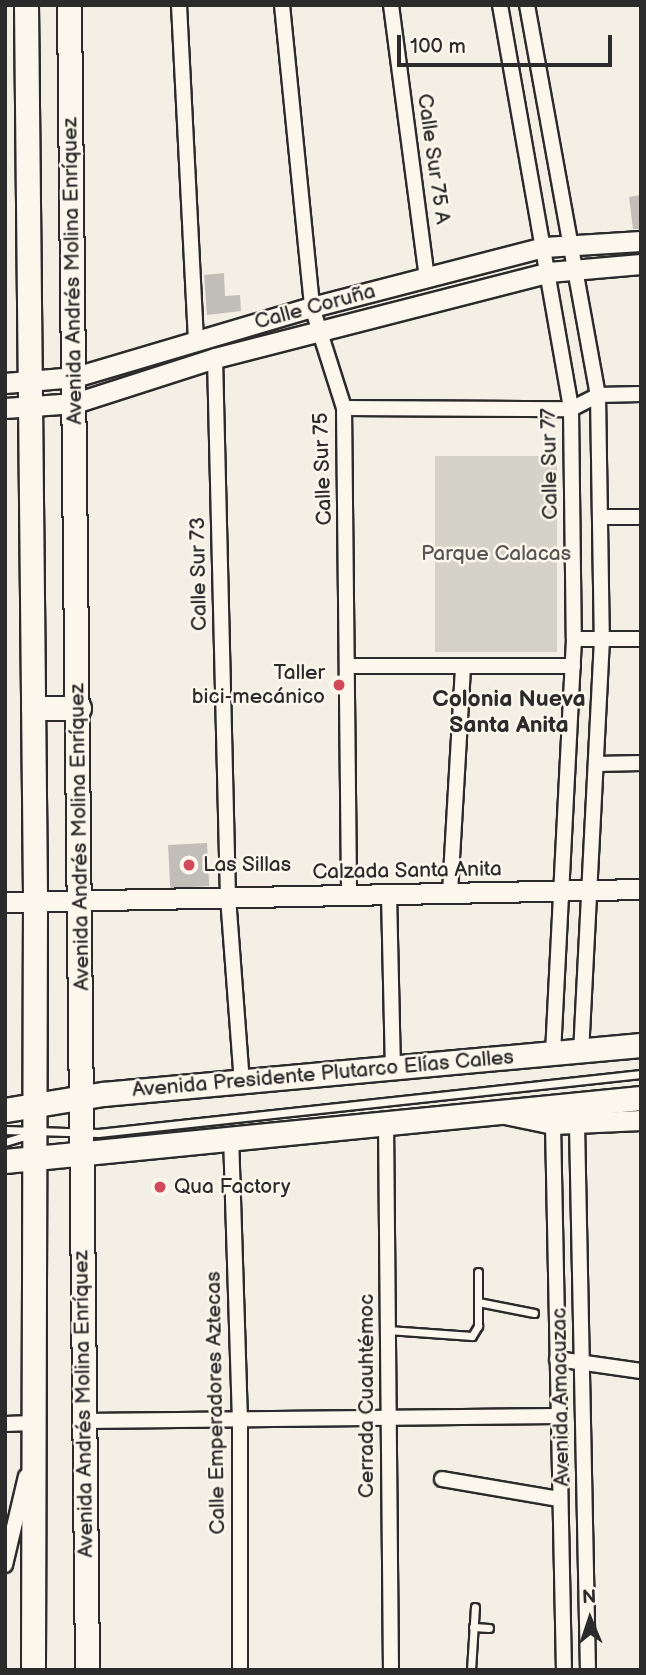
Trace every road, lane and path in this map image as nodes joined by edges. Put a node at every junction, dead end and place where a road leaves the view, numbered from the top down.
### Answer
1 (26, 5) edge
2 (69, 5) edge
3 (179, 5) edge
4 (282, 5) edge
5 (391, 5) edge
6 (500, 5) edge
7 (527, 5) edge
8 (641, 241) edge
9 (570, 243) junction
10 (544, 247) junction
11 (641, 264) edge
12 (574, 268) junction
13 (549, 272) junction
14 (427, 277) junction
15 (312, 307) junction
16 (317, 331) junction
17 (196, 339) junction
18 (215, 358) junction
19 (75, 377) junction
20 (5, 383) edge
21 (30, 383) junction
22 (641, 394) edge
23 (598, 395) junction
24 (75, 403) junction
25 (30, 407) junction
26 (5, 408) edge
27 (344, 408) junction
28 (572, 409) junction
29 (601, 517) junction
30 (641, 517) edge
31 (574, 639) junction
32 (602, 639) junction
33 (641, 639) edge
34 (346, 666) junction
35 (463, 666) junction
36 (573, 666) junction
37 (33, 708) junction
38 (79, 708) junction
39 (641, 762) edge
40 (597, 764) junction
41 (641, 889) edge
42 (590, 890) junction
43 (564, 892) junction
44 (450, 893) junction
45 (389, 894) junction
46 (349, 895) junction
47 (228, 897) junction
48 (82, 900) junction
49 (35, 901) junction
50 (5, 902) edge
51 (641, 1045) edge
52 (582, 1051) junction
53 (553, 1053) junction
54 (393, 1068) junction
55 (641, 1074) edge
56 (242, 1082) junction
57 (82, 1097) junction
58 (641, 1098) edge
59 (36, 1104) junction
60 (5, 1110) edge
61 (492, 1110) junction
62 (641, 1120) edge
63 (386, 1121) junction
64 (553, 1124) junction
65 (577, 1124) junction
66 (5, 1130) edge
67 (36, 1133) junction
68 (231, 1135) junction
69 (5, 1142) edge
70 (82, 1142) junction
71 (36, 1157) junction
72 (5, 1161) edge
73 (478, 1272) dead end
74 (478, 1302) junction
75 (534, 1313) dead end
76 (387, 1330) junction
77 (557, 1359) junction
78 (582, 1362) junction
79 (641, 1371) edge
80 (558, 1416) junction
81 (387, 1418) junction
82 (240, 1420) junction
83 (84, 1421) junction
84 (33, 1423) junction
85 (5, 1424) edge
86 (33, 1447) junction
87 (442, 1479) dead end
88 (559, 1499) junction
89 (5, 1565) edge
90 (475, 1607) dead end
91 (473, 1627) junction
92 (489, 1628) dead end
93 (33, 1670) edge
94 (87, 1670) edge
95 (240, 1670) edge
96 (391, 1670) edge
97 (471, 1670) edge
98 (564, 1670) edge
99 (588, 1670) edge

1 - 21 main road, Avenida Andrés Molina Enríquez
2 - 19 main road, Avenida Andrés Molina Enríquez
3 - 17 street
4 - 15 street, Calle Sur 75
5 - 14 street, Calle Sur 75 A
6 - 10 street, Calle Sur 77
7 - 9 street
8 - 9 street, Calle Coruña
9 - 10 street, Calle Coruña
9 - 12 street
10 - 13 street, Calle Sur 77
10 - 14 street, Calle Coruña
11 - 12 street, Calle Coruña
12 - 13 street, Calle Coruña
12 - 23 street
13 - 16 street, Calle Coruña
13 - 28 street, Calle Sur 77
14 - 15 street, Calle Coruña
15 - 16 street, Calle Sur 75
15 - 17 street, Calle Coruña
16 - 18 street, Calle Coruña
16 - 27 street, Calle Sur 75
17 - 19 street, Calle Coruña
18 - 24 street, Calle Coruña
18 - 47 street, Calle Sur 73
19 - 21 street, Calle Coruña
19 - 24 main road, Avenida Andrés Molina Enríquez
20 - 21 street, Calle Coruña
21 - 25 main road, Avenida Andrés Molina Enríquez
22 - 23 street
23 - 28 street
23 - 29 street
24 - 25 street, Calle Coruña
24 - 38 main road, Avenida Andrés Molina Enríquez
25 - 26 street, Calle Coruña
25 - 37 main road, Avenida Andrés Molina Enríquez
27 - 28 street
27 - 34 street, Calle Sur 75
28 - 31 street, Calle Sur 77
29 - 30 street
29 - 32 street
31 - 32 street
31 - 36 street, Calle Sur 77
32 - 33 street
32 - 40 street
34 - 35 street
34 - 46 street, Calle Sur 75
35 - 36 street
35 - 44 street
36 - 43 street, Calle Sur 77
37 - 38 main road
37 - 49 main road, Avenida Andrés Molina Enríquez
38 - 48 main road, Avenida Andrés Molina Enríquez
39 - 40 street
40 - 42 street
41 - 42 street, Calzada Santa Anita
42 - 43 street, Calzada Santa Anita
42 - 52 street
43 - 44 street, Calzada Santa Anita
43 - 53 street, Calle Sur 77
44 - 45 street, Calzada Santa Anita
45 - 46 street, Calzada Santa Anita
45 - 54 street
46 - 47 street, Calzada Santa Anita
47 - 48 street, Calzada Santa Anita
47 - 56 street, Calle Sur 73
48 - 49 street, Calzada Santa Anita
48 - 57 main road, Avenida Andrés Molina Enríquez
49 - 50 street, Calzada Santa Anita
49 - 59 main road, Avenida Andrés Molina Enríquez
51 - 52 main road, Avenida Presidente Plutarco Elías Calles
52 - 53 main road, Avenida Presidente Plutarco Elías Calles
53 - 54 main road, Avenida Presidente Plutarco Elías Calles
54 - 56 main road, Avenida Presidente Plutarco Elías Calles
55 - 70 lane
56 - 57 main road, Avenida Presidente Plutarco Elías Calles
57 - 59 main road, Avenida Presidente Plutarco Elías Calles
57 - 70 main road, Avenida Andrés Molina Enríquez
58 - 61 main road
59 - 60 main road, Avenida Presidente Plutarco Elías Calles
59 - 67 main road, Avenida Andrés Molina Enríquez
61 - 63 main road
61 - 64 street
62 - 65 street
63 - 68 main road
63 - 76 street, Cerrada Cuauhtémoc
64 - 65 street
64 - 77 street, Avenida Amacuzac
65 - 78 street, Avenida Amacuzac
66 - 67 lane
67 - 69 lane
67 - 70 lane
67 - 71 main road, Avenida Andrés Molina Enríquez
68 - 70 main road
68 - 82 street, Calle Emperadores Aztecas
70 - 71 main road
70 - 83 main road, Avenida Andrés Molina Enríquez
71 - 72 main road
71 - 84 main road, Avenida Andrés Molina Enríquez
73 - 74 lane
74 - 75 lane
74 - 76 lane
76 - 81 street, Cerrada Cuauhtémoc
77 - 78 street
77 - 80 street, Avenida Amacuzac
78 - 79 street
78 - 99 street, Avenida Amacuzac
80 - 81 street
80 - 88 street, Avenida Amacuzac
81 - 82 street
81 - 96 street, Cerrada Cuauhtémoc
82 - 83 street
82 - 95 street, Calle Emperadores Aztecas
83 - 94 main road, Avenida Andrés Molina Enríquez
84 - 85 street
84 - 86 main road, Avenida Andrés Molina Enríquez
86 - 89 street
86 - 93 main road, Avenida Andrés Molina Enríquez
87 - 88 street
88 - 98 street, Avenida Amacuzac
90 - 91 lane
91 - 92 lane
91 - 97 lane

